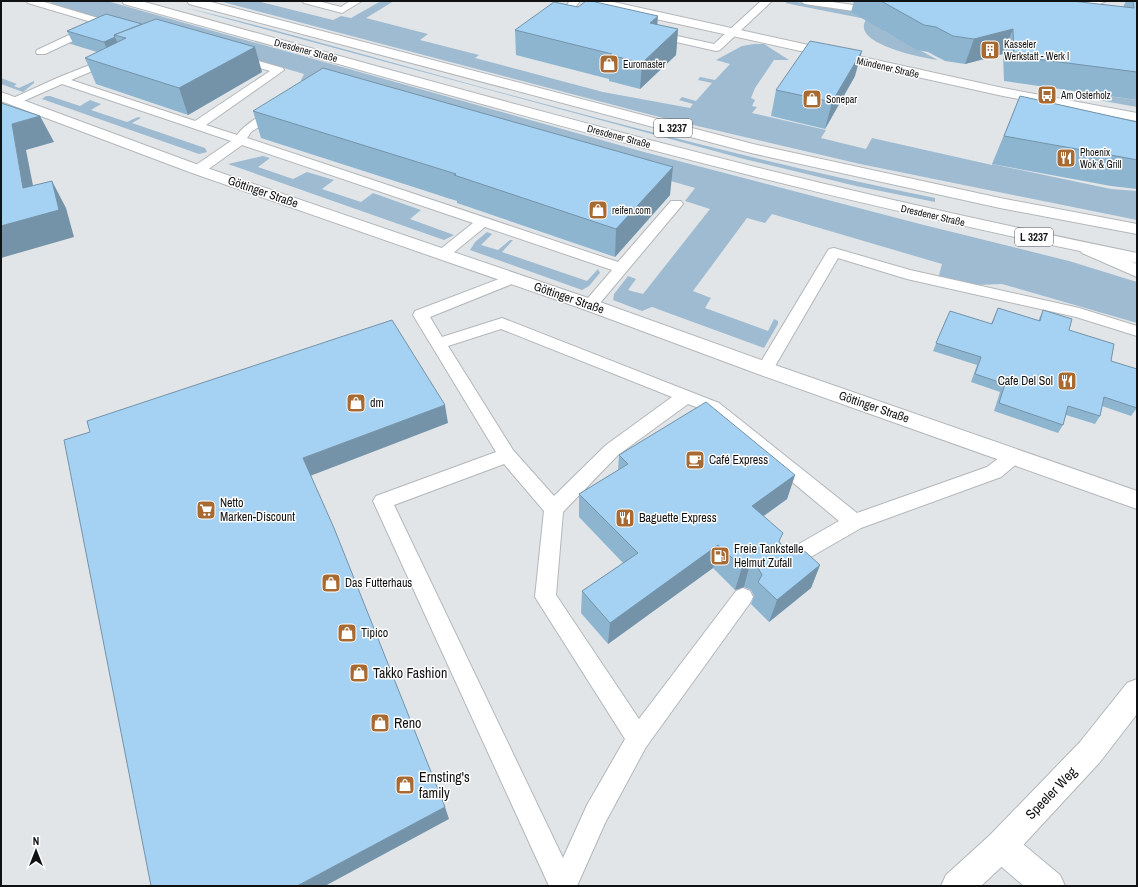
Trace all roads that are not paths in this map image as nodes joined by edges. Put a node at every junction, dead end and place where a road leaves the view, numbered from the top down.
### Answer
1 (31, 1) edge
2 (128, 1) edge
3 (193, 1) edge
4 (307, 1) edge
5 (357, 1) edge
6 (576, 1) edge
7 (593, 1) edge
8 (767, 1) edge
9 (805, 1) edge
10 (1064, 1) edge
11 (1101, 1) edge
12 (887, 12) dead end
13 (586, 20) edge
14 (734, 32) junction
15 (647, 33) edge
16 (41, 52) dead end
17 (225, 55) edge
18 (120, 56) edge
19 (61, 80) junction
20 (8, 98) edge
21 (282, 108) edge
22 (1137, 118) edge
23 (196, 126) junction
24 (240, 140) junction
25 (198, 170) junction
26 (676, 204) dead end
27 (483, 222) junction
28 (1137, 229) edge
29 (1088, 249) junction
30 (443, 254) junction
31 (1137, 258) edge
32 (620, 268) junction
33 (1137, 271) edge
34 (512, 278) junction
35 (590, 305) junction
36 (1137, 331) edge
37 (438, 344) junction
38 (765, 369) junction
39 (686, 396) junction
40 (507, 455) junction
41 (1014, 456) junction
42 (1137, 500) edge
43 (554, 508) junction
44 (854, 522) junction
45 (783, 563) edge
46 (743, 597) dead end
47 (1137, 692) edge
48 (638, 739) junction
49 (1001, 846) junction
50 (563, 886) edge
51 (957, 886) edge
52 (1049, 886) edge

1 - 16 lane
2 - 29 main road, Dresdener Straße / L 3237
3 - 28 main road, Dresdener Straße / L 3237
4 - 5 lane
6 - 13 lane
7 - 14 main road, Mündener Straße
8 - 14 lane
9 - 12 lane
10 - 11 lane
14 - 15 lane
14 - 22 main road, Mündener Straße
17 - 23 lane
18 - 19 lane
19 - 20 lane
19 - 23 lane
20 - 25 main road, Göttinger Straße
21 - 24 lane
23 - 24 lane
24 - 25 lane
24 - 27 lane
25 - 30 main road, Göttinger Straße
26 - 32 lane
27 - 30 lane
27 - 32 lane
29 - 31 main road, Dresdener Straße / L 3237
29 - 33 main road
30 - 34 main road, Göttinger Straße
32 - 35 lane
34 - 35 main road, Göttinger Straße
34 - 37 lane
35 - 38 main road, Göttinger Straße
36 - 38 lane
37 - 39 lane
37 - 40 lane
38 - 41 main road, Göttinger Straße
39 - 43 lane
39 - 44 lane
40 - 43 lane
40 - 50 lane
41 - 42 main road, Göttinger Straße
41 - 44 lane
43 - 48 lane
44 - 45 lane
46 - 48 lane
47 - 49 main road, Speeler Weg
48 - 50 lane
49 - 51 main road, Speeler Weg
49 - 52 main road

